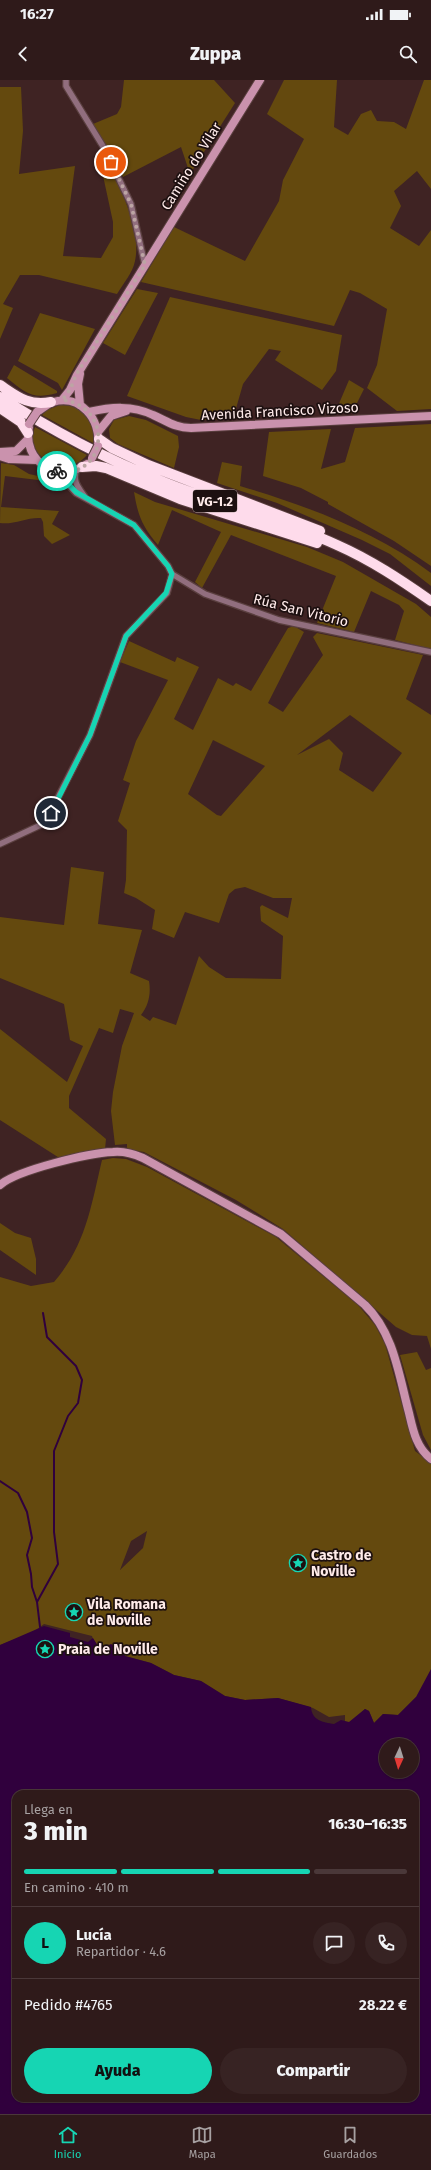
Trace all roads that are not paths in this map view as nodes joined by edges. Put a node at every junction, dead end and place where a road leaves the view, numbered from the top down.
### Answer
1 (66, 80) edge
2 (260, 80) edge
3 (145, 265) junction
4 (84, 364) junction
5 (0, 385) edge
6 (0, 397) edge
7 (62, 400) junction
8 (51, 402) junction
9 (80, 405) junction
10 (0, 408) edge
11 (134, 409) junction
12 (89, 412) junction
13 (431, 416) edge
14 (28, 433) junction
15 (98, 439) junction
16 (0, 452) edge
17 (0, 456) edge
18 (37, 460) junction
19 (79, 468) junction
20 (55, 470) junction
21 (86, 497) junction
22 (358, 554) junction
23 (172, 574) junction
24 (431, 601) edge
25 (431, 652) edge
26 (0, 844) edge
27 (0, 1185) edge
28 (431, 1459) edge

1 - 3 street
2 - 3 street, Camiño do Vilar
3 - 4 street, Camiño do Vilar
4 - 7 street
4 - 9 street
5 - 8 highway
6 - 22 highway, VG-1.2
7 - 8 street
7 - 9 street
8 - 14 street, bridge
9 - 12 street
10 - 14 highway
11 - 12 street, Avenida Francisco Vizoso
11 - 13 street, Avenida Francisco Vizoso
11 - 15 street
12 - 15 street
14 - 16 street
14 - 18 street
15 - 19 street, bridge
15 - 22 highway
17 - 18 street
18 - 20 street
19 - 20 street
19 - 21 street
19 - 24 highway
20 - 21 street, Rúa San Vitorio
21 - 23 street, Rúa San Vitorio
22 - 24 highway, VG-1.2
23 - 25 street, Rúa San Vitorio
23 - 26 street
27 - 28 street

